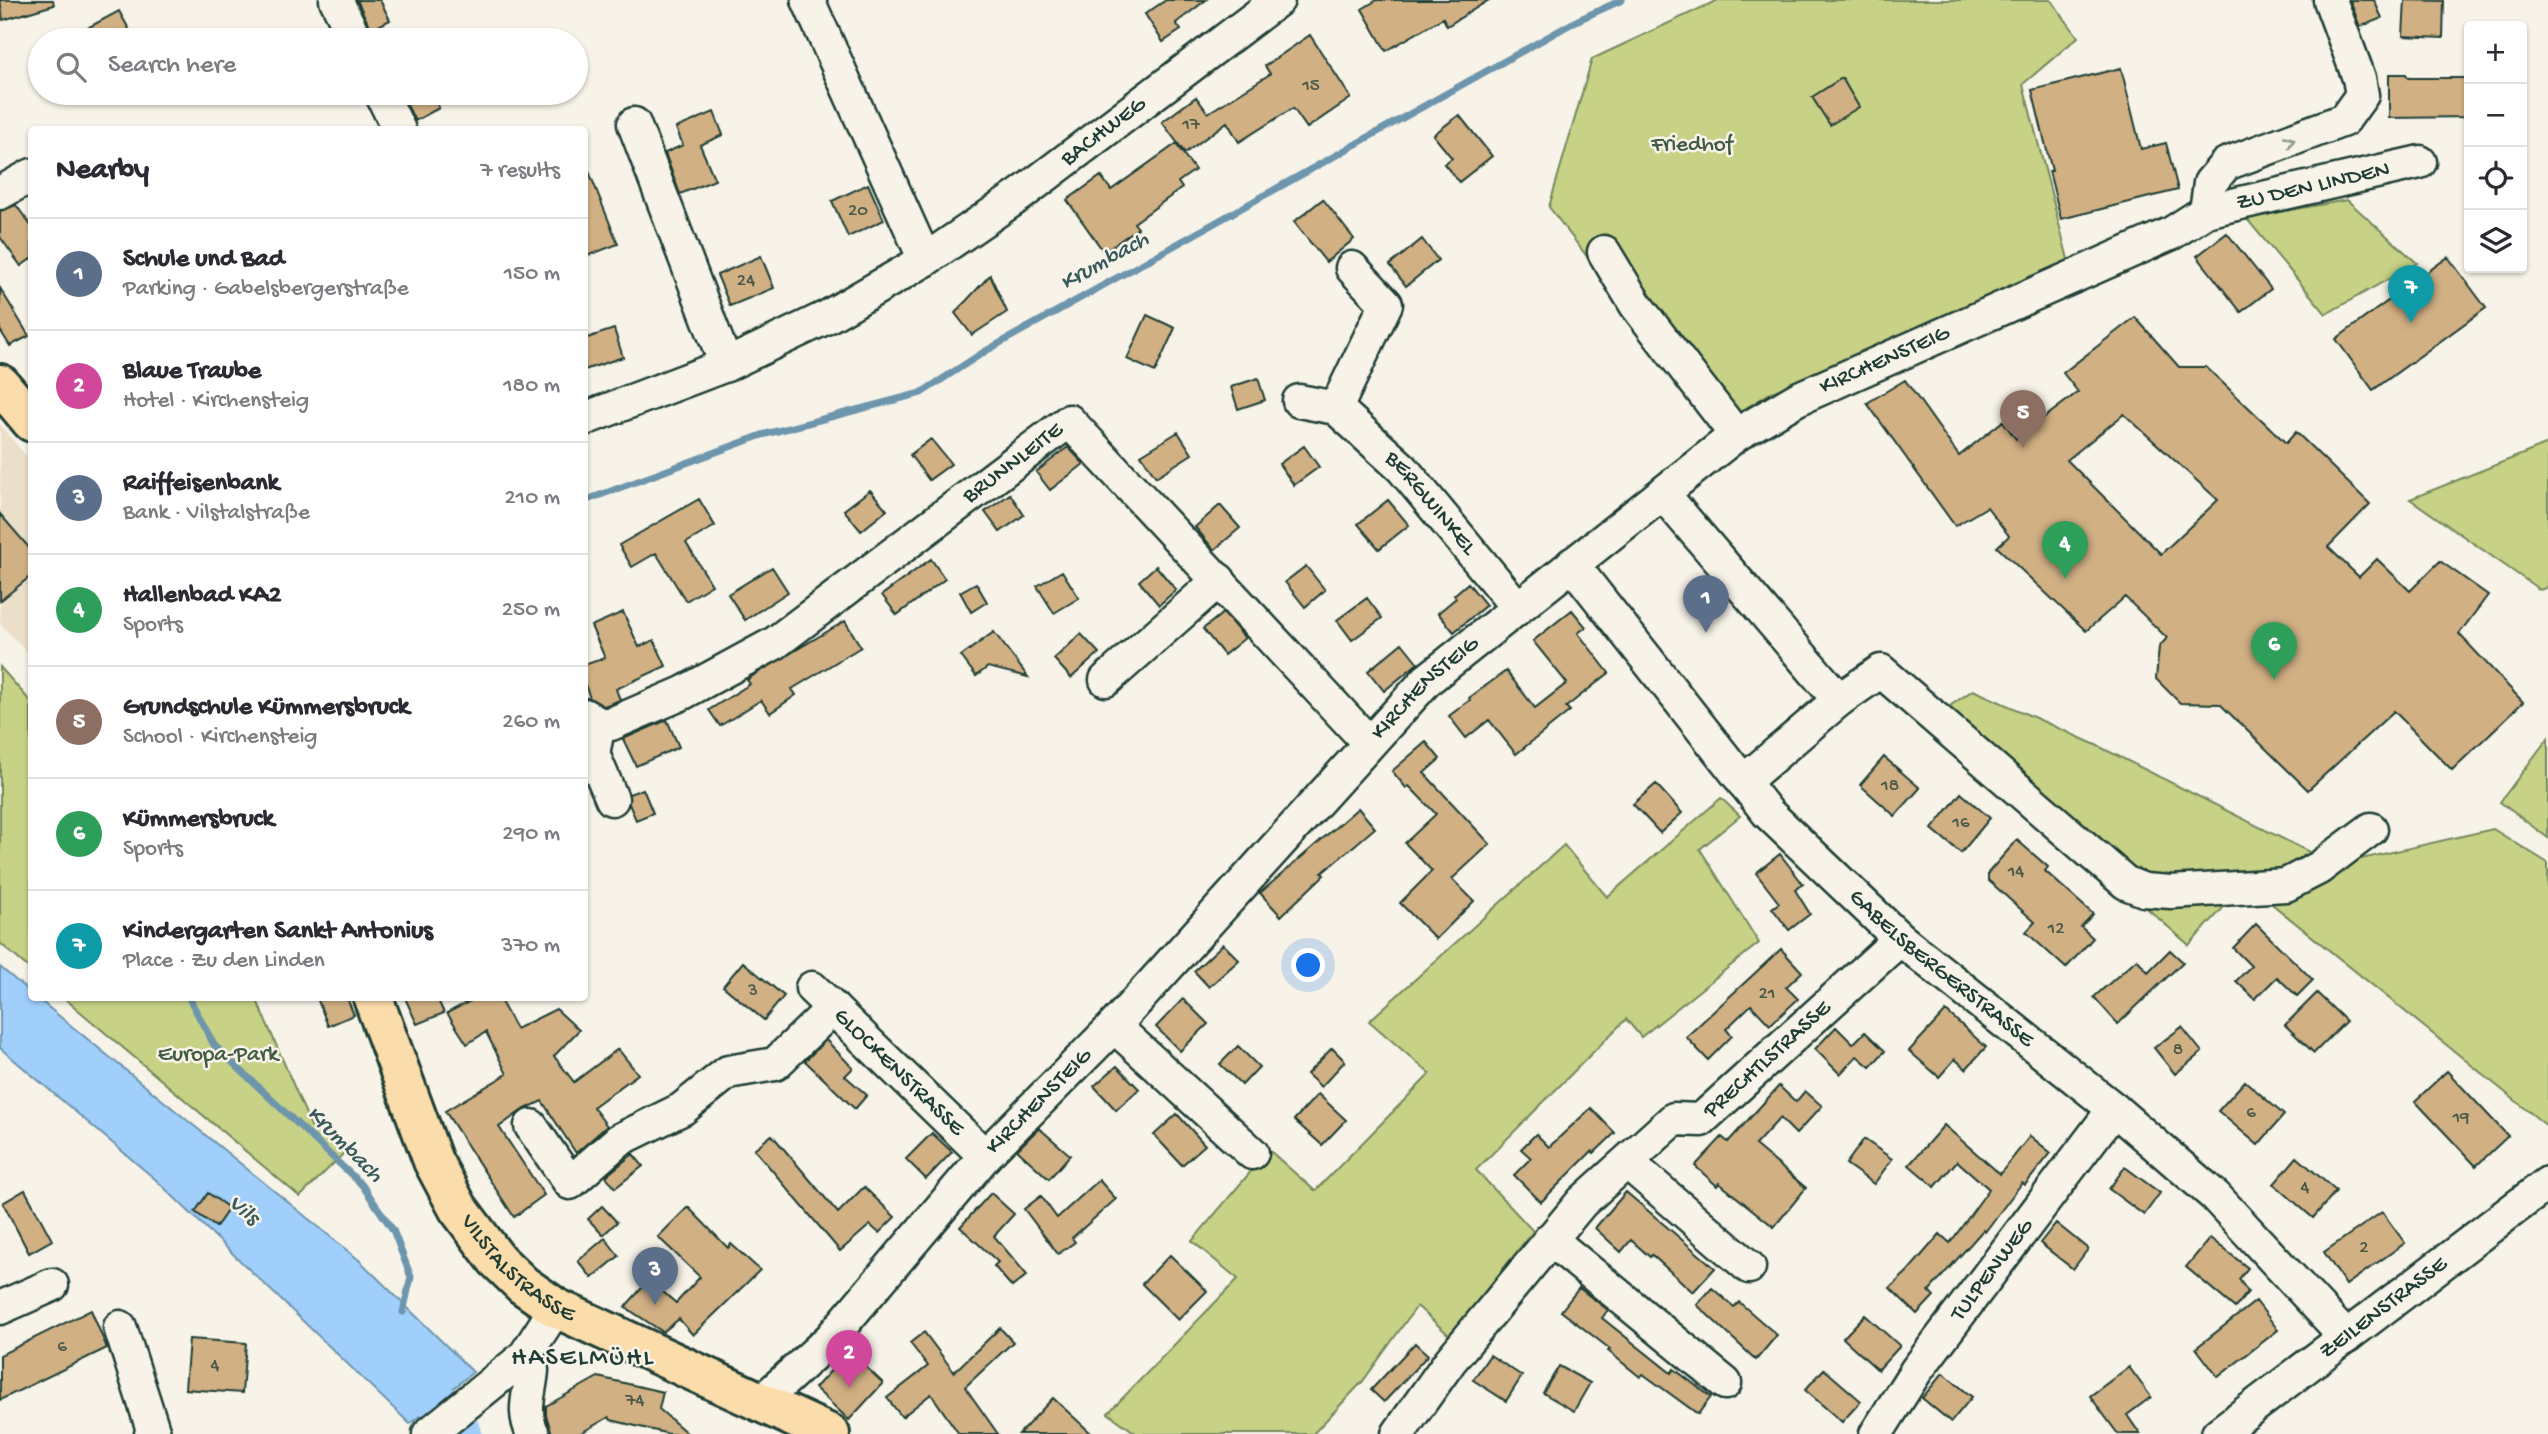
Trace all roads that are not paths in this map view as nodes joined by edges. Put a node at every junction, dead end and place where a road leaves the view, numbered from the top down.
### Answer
1 (336, 0) edge
2 (808, 0) edge
3 (1278, 0) edge
4 (2330, 0) edge
5 (349, 28) edge
6 (387, 105) edge
7 (634, 124) dead end
8 (396, 126) edge
9 (2420, 162) dead end
10 (28, 177) edge
11 (0, 193) edge
12 (2206, 211) junction
13 (1604, 252) dead end
14 (925, 260) junction
15 (1352, 268) dead end
16 (726, 365) junction
17 (0, 384) edge
18 (1300, 401) dead end
19 (1336, 408) junction
20 (28, 417) edge
21 (588, 417) edge
22 (1736, 436) junction
23 (1663, 494) junction
24 (1572, 564) junction
25 (1219, 580) junction
26 (1517, 607) junction
27 (1106, 680) dead end
28 (1839, 700) junction
29 (592, 720) edge
30 (1369, 743) junction
31 (1743, 782) junction
32 (612, 799) dead end
33 (2371, 829) dead end
34 (1900, 939) junction
35 (374, 1001) edge
36 (1114, 1026) junction
37 (2114, 1109) junction
38 (531, 1126) dead end
39 (1252, 1153) dead end
40 (985, 1156) junction
41 (1628, 1162) junction
42 (2548, 1183) edge
43 (1550, 1239) junction
44 (1749, 1267) dead end
45 (52, 1285) dead end
46 (0, 1308) edge
47 (556, 1308) junction
48 (120, 1326) dead end
49 (2346, 1336) junction
50 (515, 1365) junction
51 (1725, 1383) dead end
52 (761, 1402) junction
53 (153, 1434) edge
54 (429, 1434) edge
55 (533, 1434) edge
56 (830, 1434) edge
57 (1398, 1434) edge
58 (1876, 1434) edge
59 (2218, 1434) edge

1 - 5 street
2 - 14 street
3 - 14 street, BACHWEG
12 -> 4 street, ZU DEN LINDEN
6 - 8 street
7 - 16 street
9 - 12 street, ZU DEN LINDEN
10 - 11 street
12 - 22 street, KIRCHENSTEIG
13 - 22 street
14 - 16 street, BACHWEG
15 - 19 street
16 - 21 street, BACHWEG
17 - 20 main road
18 - 19 street
19 - 26 street, BERGWINKEL
22 - 23 street, KIRCHENSTEIG
23 - 24 street, KIRCHENSTEIG
23 - 28 street
24 - 26 street, KIRCHENSTEIG
24 - 31 street, GABELSBERGERSTRASSE
25 - 27 street
25 - 29 street, BRUNNLEITE
25 - 30 street, BRUNNLEITE
26 - 30 street, KIRCHENSTEIG
28 - 31 street
28 - 33 street
29 - 32 street
30 - 36 street, KIRCHENSTEIG
31 - 34 street, GABELSBERGERSTRASSE
34 - 37 street, GABELSBERGERSTRASSE
34 - 41 street, PRECHTLSTRASSE
35 - 47 main road, VILSTALSTRASSE
36 - 39 street
36 - 40 street, KIRCHENSTEIG
37 - 49 street, GABELSBERGERSTRASSE
37 - 58 street, TULPENWEG
38 - 40 street, GLOCKENSTRASSE
40 - 52 street, KIRCHENSTEIG
41 - 43 street, PRECHTLSTRASSE
41 - 44 street
42 - 49 street, ZEILENSTRASSE
43 - 51 street
43 - 57 street, PRECHTLSTRASSE
45 - 46 street
47 - 50 street
47 - 52 main road, VILSTALSTRASSE
48 - 53 street
49 - 59 street, ZEILENSTRASSE
50 - 54 street
50 - 55 street
52 - 56 main road, VILSTALSTRASSE

